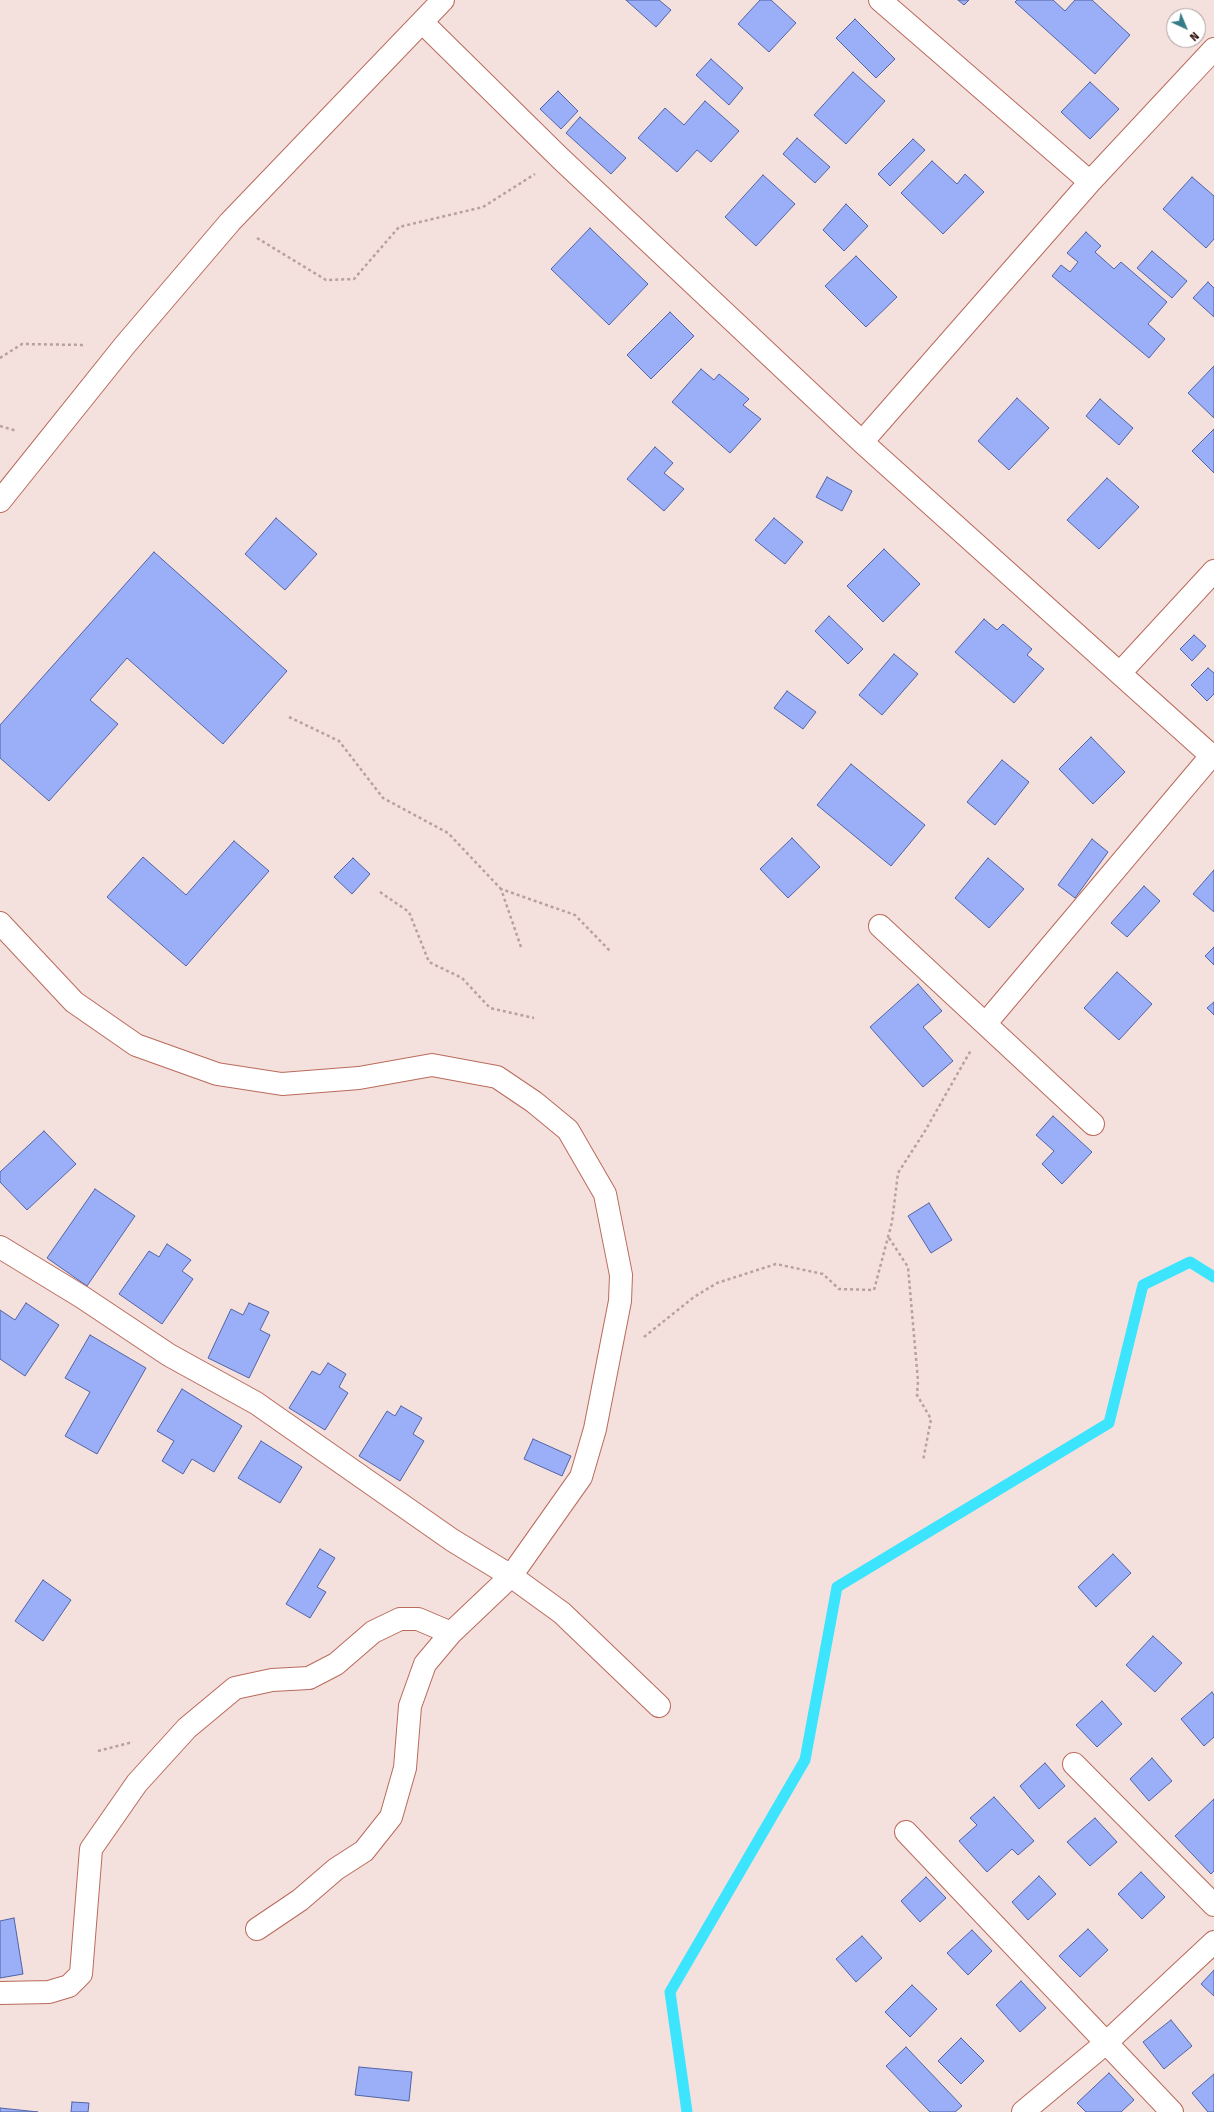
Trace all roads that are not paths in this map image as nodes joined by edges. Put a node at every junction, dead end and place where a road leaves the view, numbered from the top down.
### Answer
1 (443, 0) edge
2 (880, 0) edge
3 (422, 22) junction
4 (1214, 49) edge
5 (1090, 182) junction
6 (862, 442) junction
7 (0, 501) edge
8 (1214, 571) edge
9 (1120, 673) junction
10 (1213, 757) edge
11 (0, 923) edge
12 (880, 926) dead end
13 (986, 1023) junction
14 (1093, 1124) dead end
15 (0, 1247) edge
16 (511, 1576) junction
17 (451, 1633) junction
18 (659, 1706) dead end
19 (1074, 1764) dead end
20 (906, 1832) dead end
21 (1214, 1905) edge
22 (257, 1929) dead end
23 (1214, 1942) edge
24 (0, 1993) edge
25 (1107, 2042) junction
26 (1023, 2112) edge
27 (1172, 2112) edge

1 - 3 street
2 - 5 street
3 - 6 street
3 - 7 street
4 - 5 street
5 - 6 street
6 - 9 street
8 - 9 street
9 - 10 street
10 - 13 street
11 - 16 street
12 - 13 street
13 - 14 street
15 - 16 street
16 - 17 street
16 - 18 street
17 - 22 street
17 - 24 street
19 - 21 street
20 - 25 street
23 - 25 street
25 - 26 street
25 - 27 street

